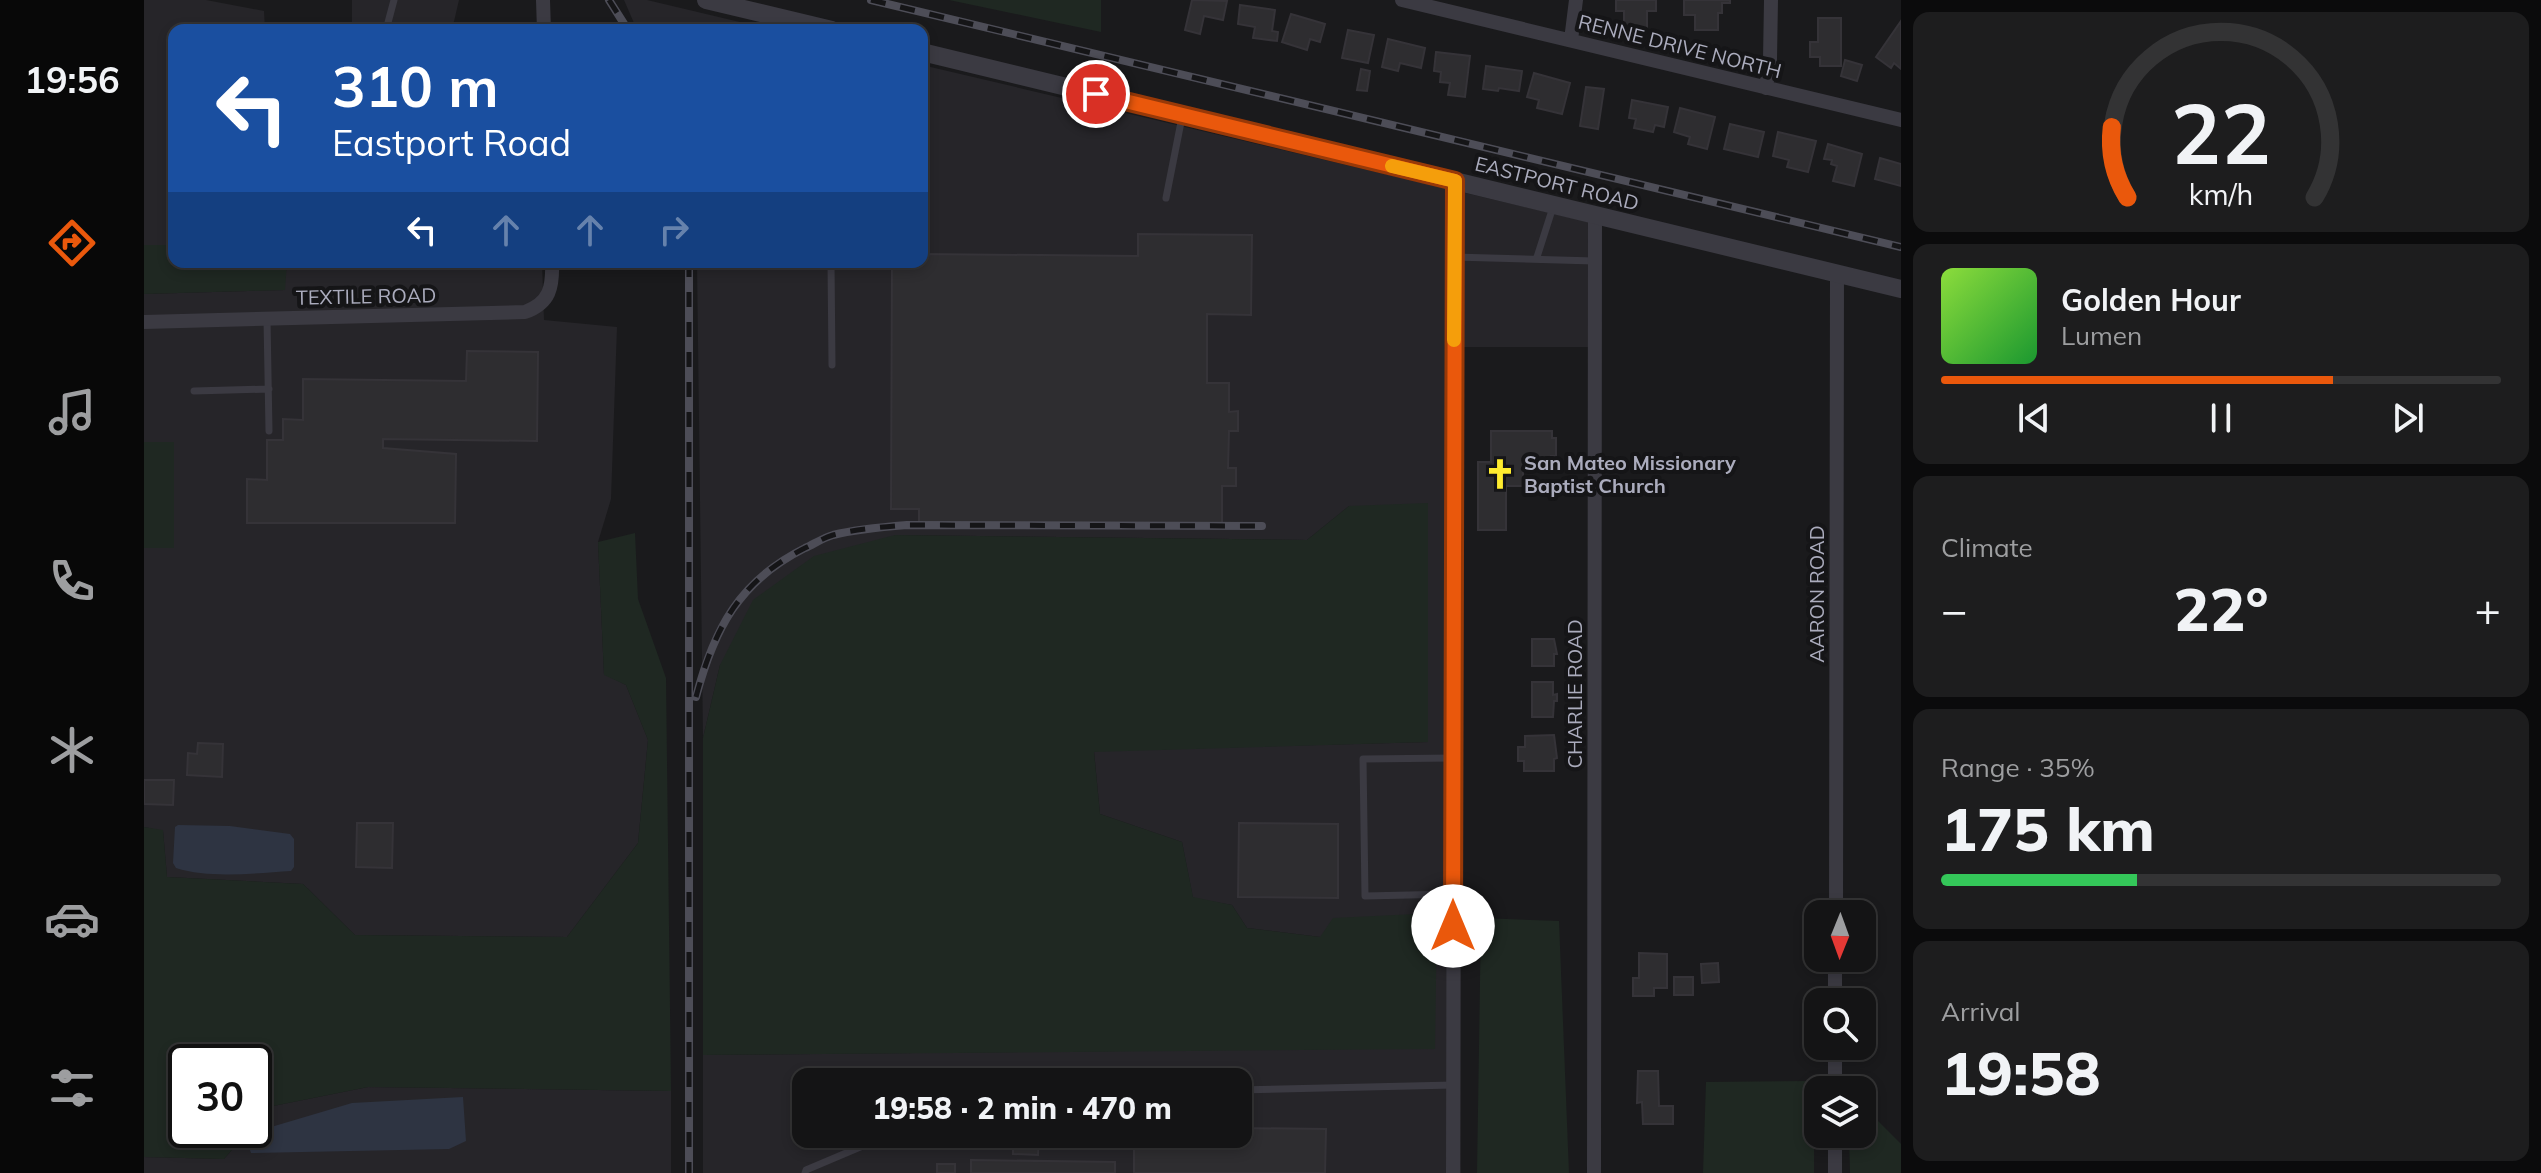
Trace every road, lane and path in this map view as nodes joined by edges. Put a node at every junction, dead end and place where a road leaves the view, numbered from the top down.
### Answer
1 (394, 0) edge
2 (543, 0) edge
3 (706, 0) edge
4 (1402, 0) edge
5 (1576, 0) edge
6 (1771, 0) edge
7 (388, 24) edge
8 (544, 24) edge
9 (807, 24) edge
10 (1571, 40) junction
11 (928, 53) edge
12 (1766, 88) junction
13 (1183, 115) junction
14 (1901, 120) edge
15 (1455, 181) junction
16 (1166, 198) dead end
17 (1554, 205) junction
18 (1595, 215) junction
19 (1454, 257) junction
20 (1537, 257) junction
21 (1594, 261) junction
22 (552, 268) edge
23 (831, 268) edge
24 (1837, 273) junction
25 (1901, 289) edge
26 (267, 319) junction
27 (144, 322) edge
28 (832, 365) dead end
29 (269, 389) junction
30 (194, 391) dead end
31 (269, 431) dead end
32 (1453, 758) junction
33 (1453, 894) junction
34 (1836, 900) edge
35 (1453, 1085) junction
36 (1252, 1090) edge
37 (858, 1148) edge
38 (1835, 1148) edge
39 (805, 1173) edge
40 (1453, 1173) edge
41 (1594, 1173) edge
42 (1835, 1173) edge

1 - 7 lane
2 - 8 street
3 - 9 street
4 - 10 street, RENNE DRIVE NORTH
5 - 10 street
6 - 12 street
10 - 12 street, RENNE DRIVE NORTH
11 - 13 street, EASTPORT ROAD
12 - 14 street, RENNE DRIVE NORTH
13 - 15 street, EASTPORT ROAD
13 - 16 lane
15 - 17 street, EASTPORT ROAD
15 - 19 street
17 - 18 street, EASTPORT ROAD
17 - 20 lane
18 - 21 street, CHARLIE ROAD
18 - 24 street, EASTPORT ROAD
19 - 20 lane
19 - 32 street
20 - 21 lane
21 - 41 street, CHARLIE ROAD
22 - 26 street, TEXTILE ROAD
23 - 28 lane
24 - 25 street, EASTPORT ROAD
24 - 34 street, AARON ROAD
26 - 27 street, TEXTILE ROAD
26 - 29 lane
29 - 30 lane
29 - 31 lane
32 - 33 street
32 - 33 lane
33 - 35 street
35 - 36 lane
35 - 40 street
37 - 39 lane
38 - 42 street

